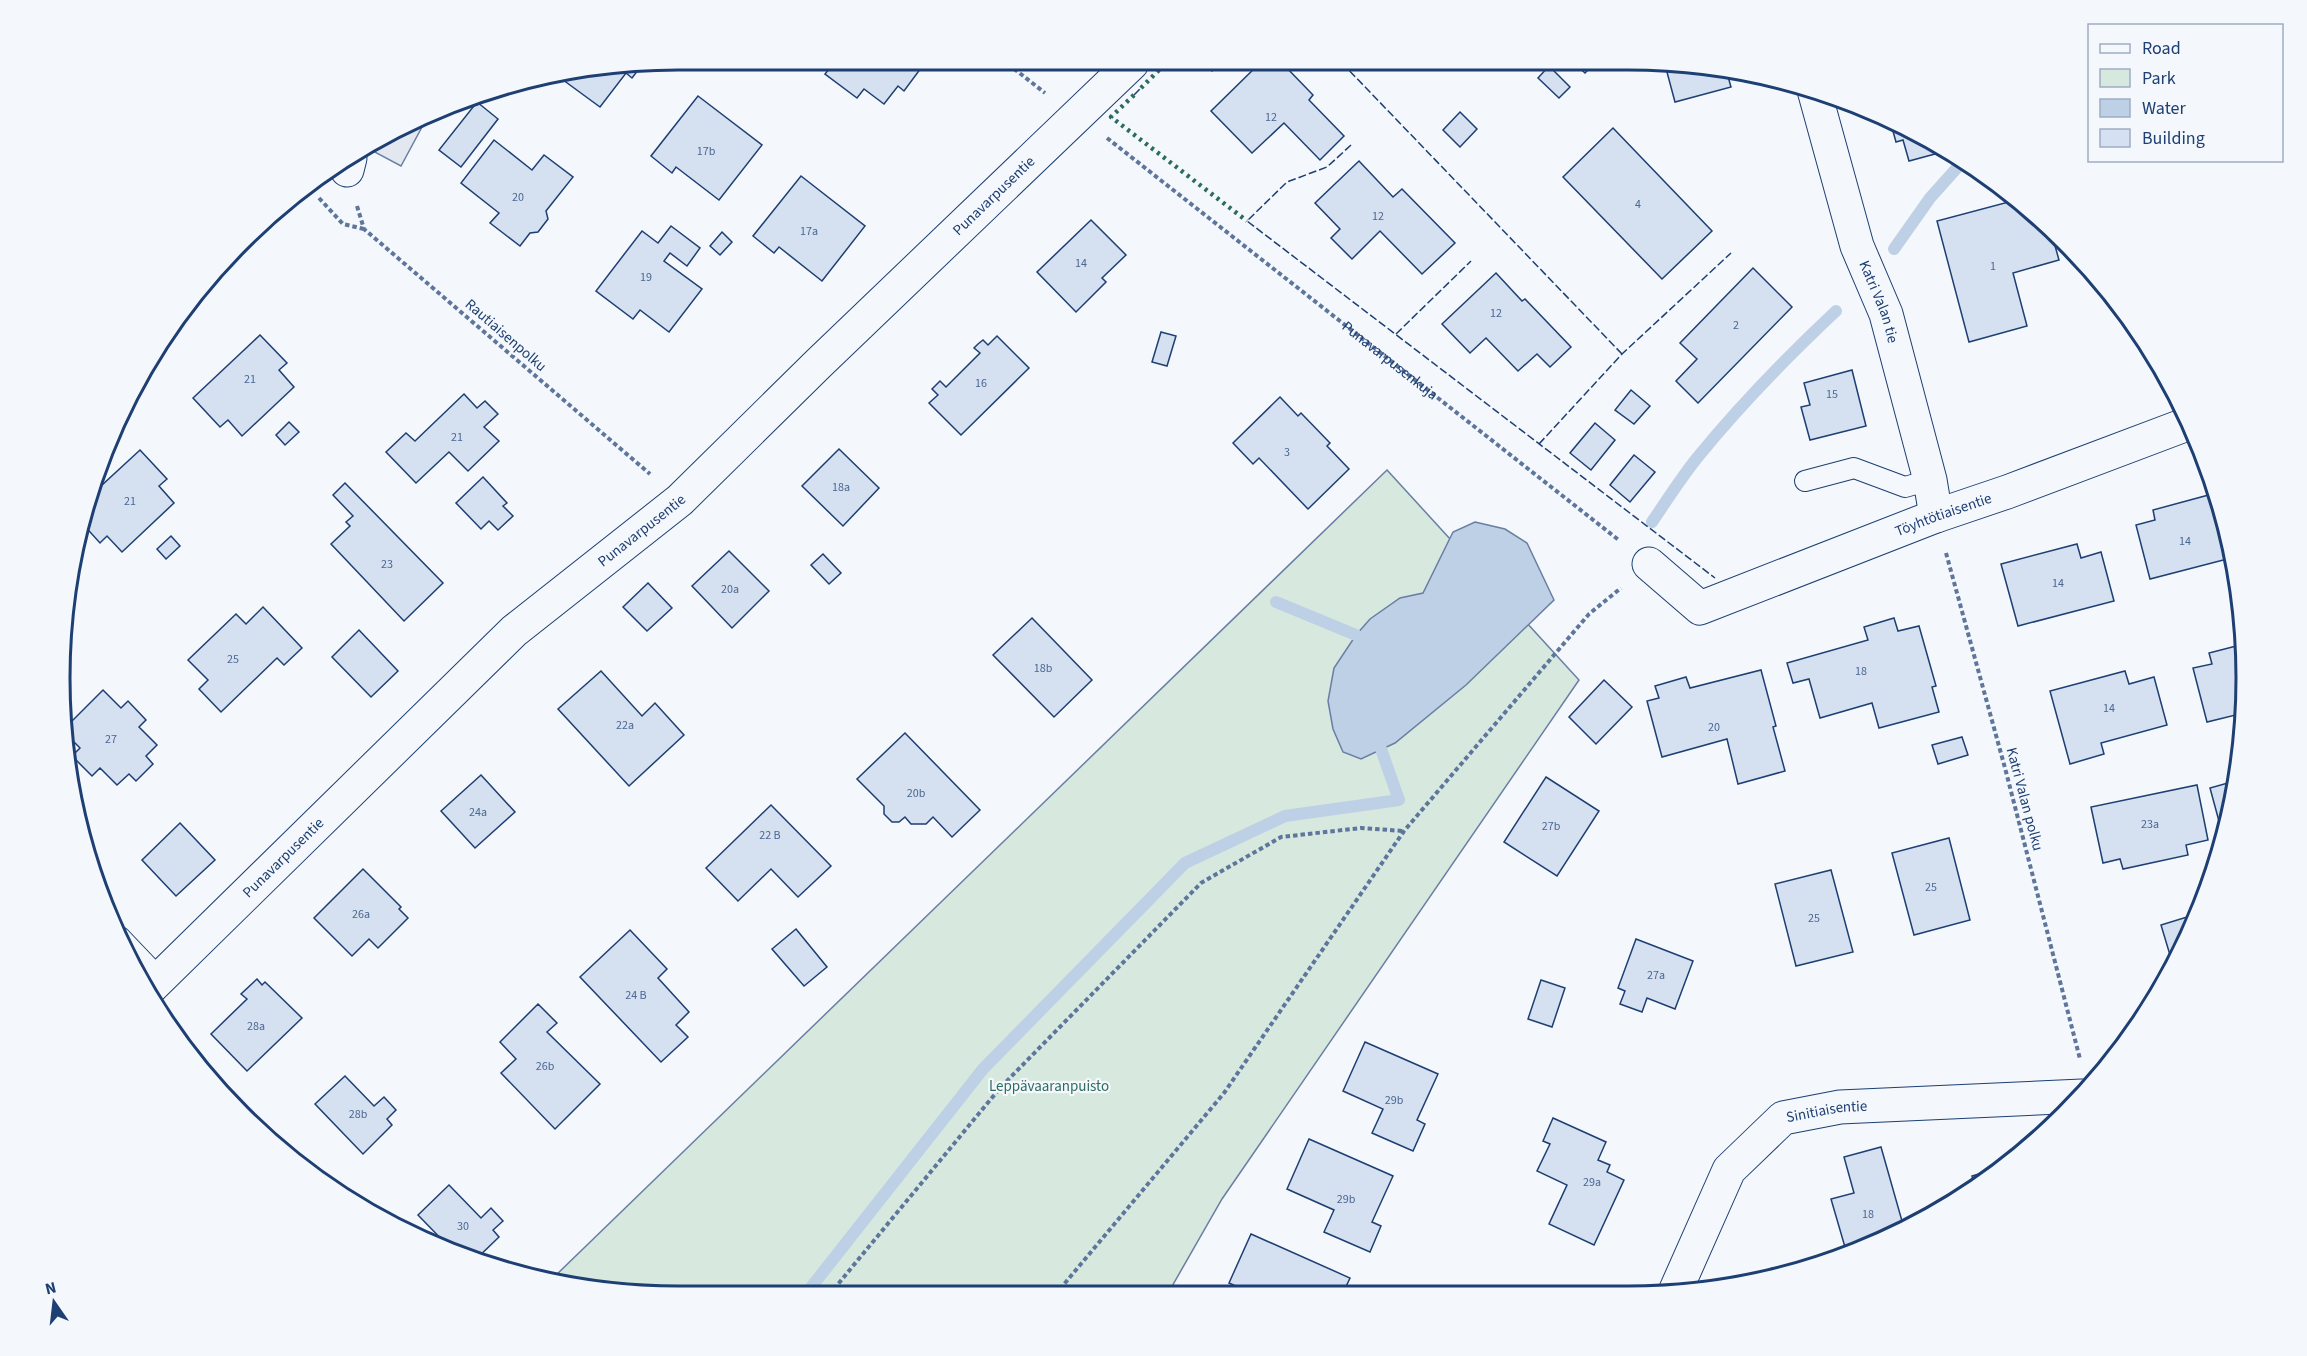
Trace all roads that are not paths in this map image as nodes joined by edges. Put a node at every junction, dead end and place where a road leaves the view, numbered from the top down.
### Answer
1 (1125, 70) edge
2 (1817, 101) edge
3 (2181, 426) edge
4 (1930, 480) junction
5 (1805, 481) dead end
6 (1936, 516) junction
7 (1649, 564) road end
8 (154, 985) edge
9 (2082, 1081) edge
10 (1679, 1283) edge

1 - 8 street, Punavarpusentie
2 - 4 street, Katri Valan tie
3 - 6 street, Töyhtötiaisentie
4 - 5 lane
4 - 6 street, Katri Valan tie
6 - 7 street, Töyhtötiaisentie
9 - 10 street, Sinitiaisentie

